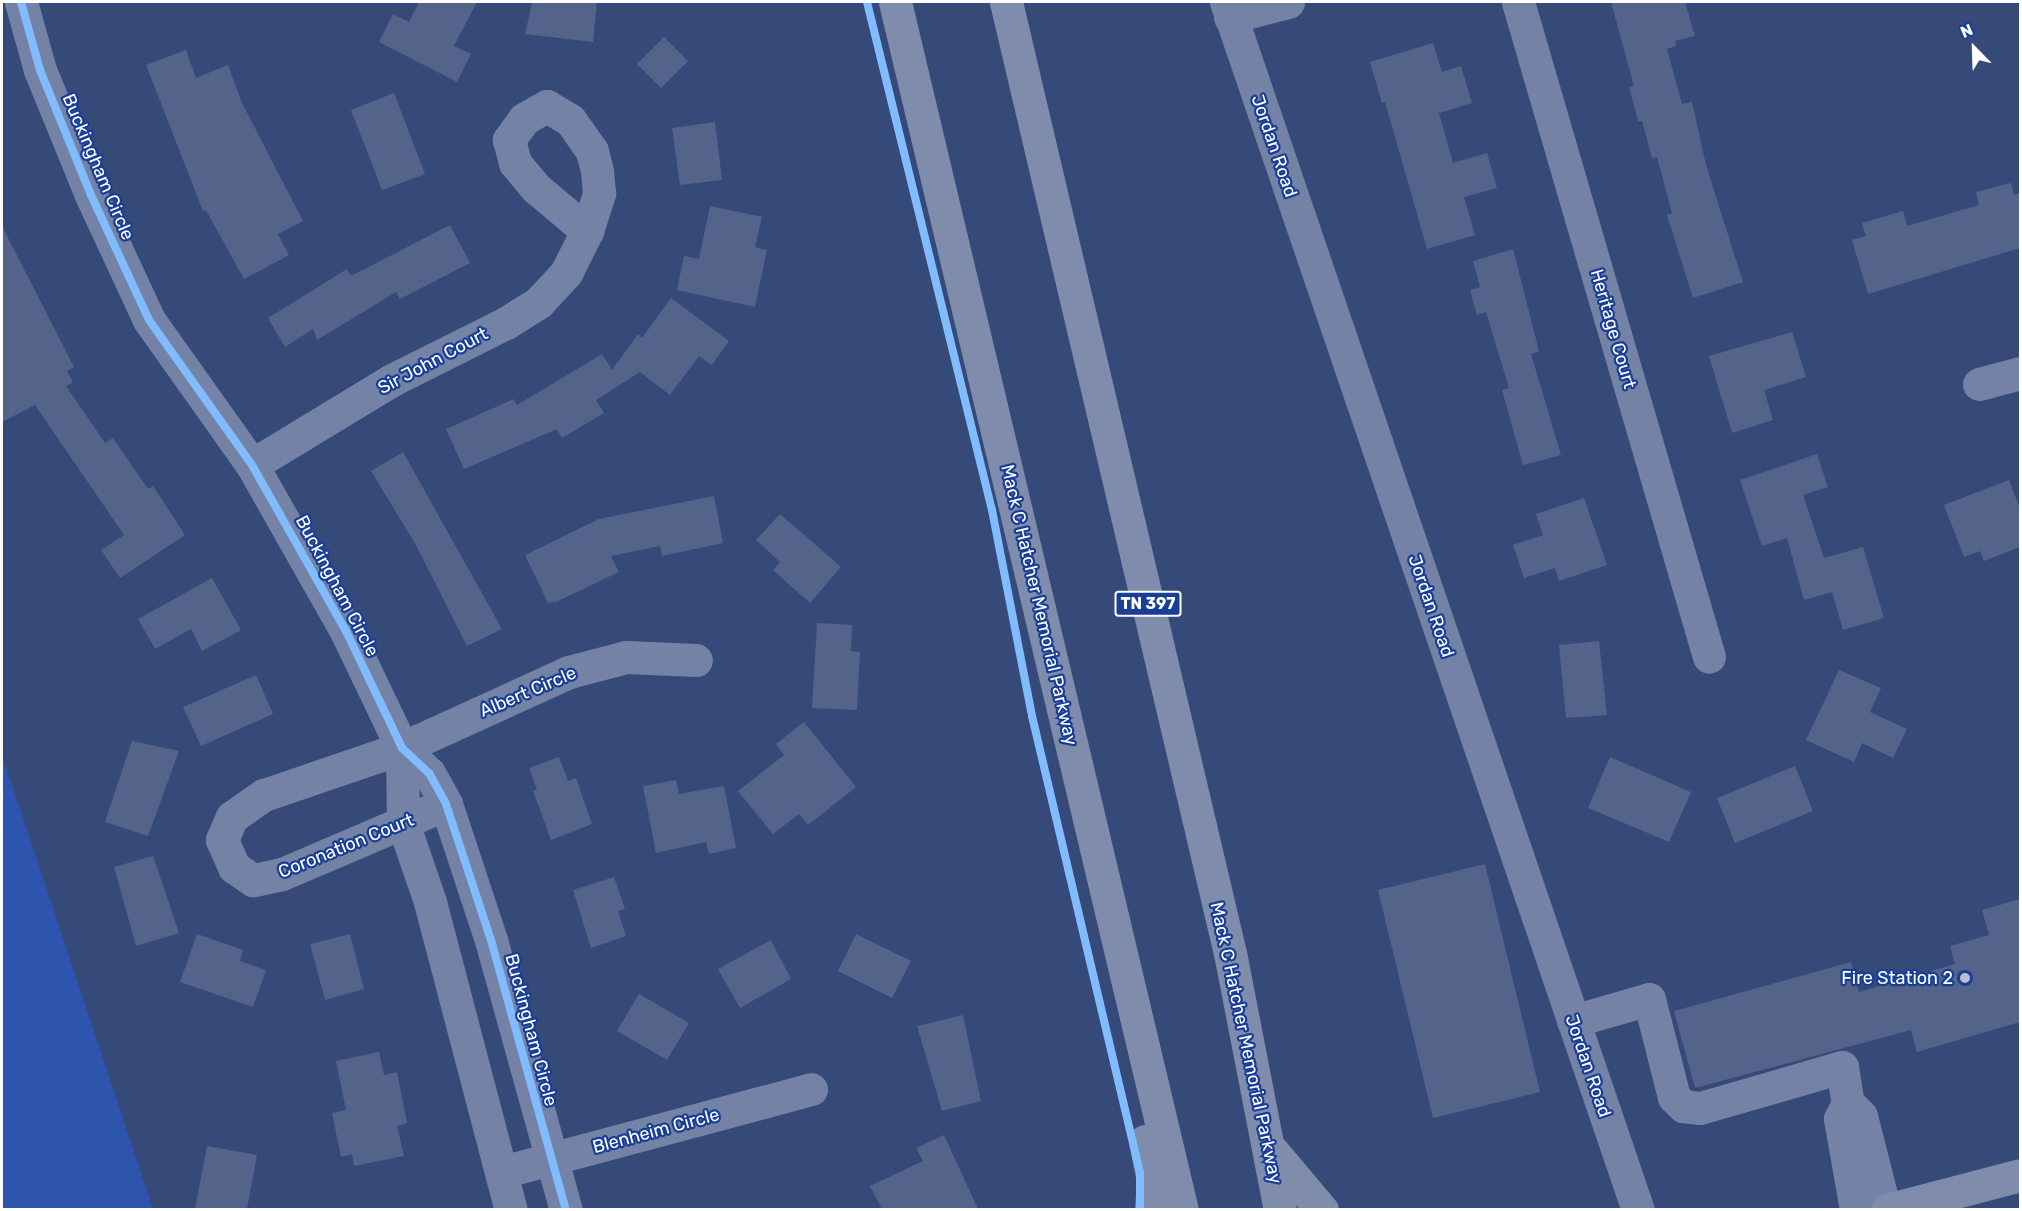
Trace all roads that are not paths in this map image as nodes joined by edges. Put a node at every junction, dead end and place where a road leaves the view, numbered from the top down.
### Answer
1 (21, 2) edge
2 (895, 2) edge
3 (1006, 2) edge
4 (1288, 2) edge
5 (1518, 2) edge
6 (1228, 9) edge
7 (587, 231) dead end
8 (2020, 373) edge
9 (1979, 384) dead end
10 (252, 465) junction
11 (1709, 657) dead end
12 (696, 660) dead end
13 (402, 748) junction
14 (1082, 786) junction
15 (447, 804) junction
16 (403, 823) junction
17 (1573, 1021) junction
18 (811, 1089) dead end
19 (1848, 1103) junction
20 (1269, 1147) junction
21 (552, 1159) junction
22 (502, 1172) junction
23 (2020, 1175) edge
24 (512, 1209) edge
25 (566, 1209) edge
26 (1151, 1209) edge
27 (1182, 1209) edge
28 (1280, 1209) edge
29 (1322, 1209) edge
30 (1638, 1209) edge
31 (1856, 1209) edge
32 (1886, 1209) edge

1 - 10 street, Buckingham Circle
2 - 14 highway, Mack C Hatcher Memorial Parkway
3 - 20 highway, Mack C Hatcher Memorial Parkway / TN 397
4 - 6 street
5 - 11 street, Heritage Court
6 - 17 street, Jordan Road
7 - 10 street, Sir John Court
8 - 9 street
10 - 13 street, Buckingham Circle
12 - 13 street, Albert Circle
13 - 15 street, Buckingham Circle
13 - 16 street, Buckingham Circle
13 - 16 street, Coronation Court
14 - 26 highway
14 - 27 highway, Mack C Hatcher Memorial Parkway
15 - 16 street, Coronation Court
15 - 21 street, Buckingham Circle
16 - 22 street, Buckingham Circle
17 - 19 street
17 - 30 street, Jordan Road
18 - 21 street, Blenheim Circle
19 - 31 street
19 - 32 street
20 - 28 highway, Mack C Hatcher Memorial Parkway / TN 397
20 - 29 highway
21 - 22 street, Blenheim Circle
21 - 25 street, Buckingham Circle
22 - 24 street, Buckingham Circle
23 - 32 highway

